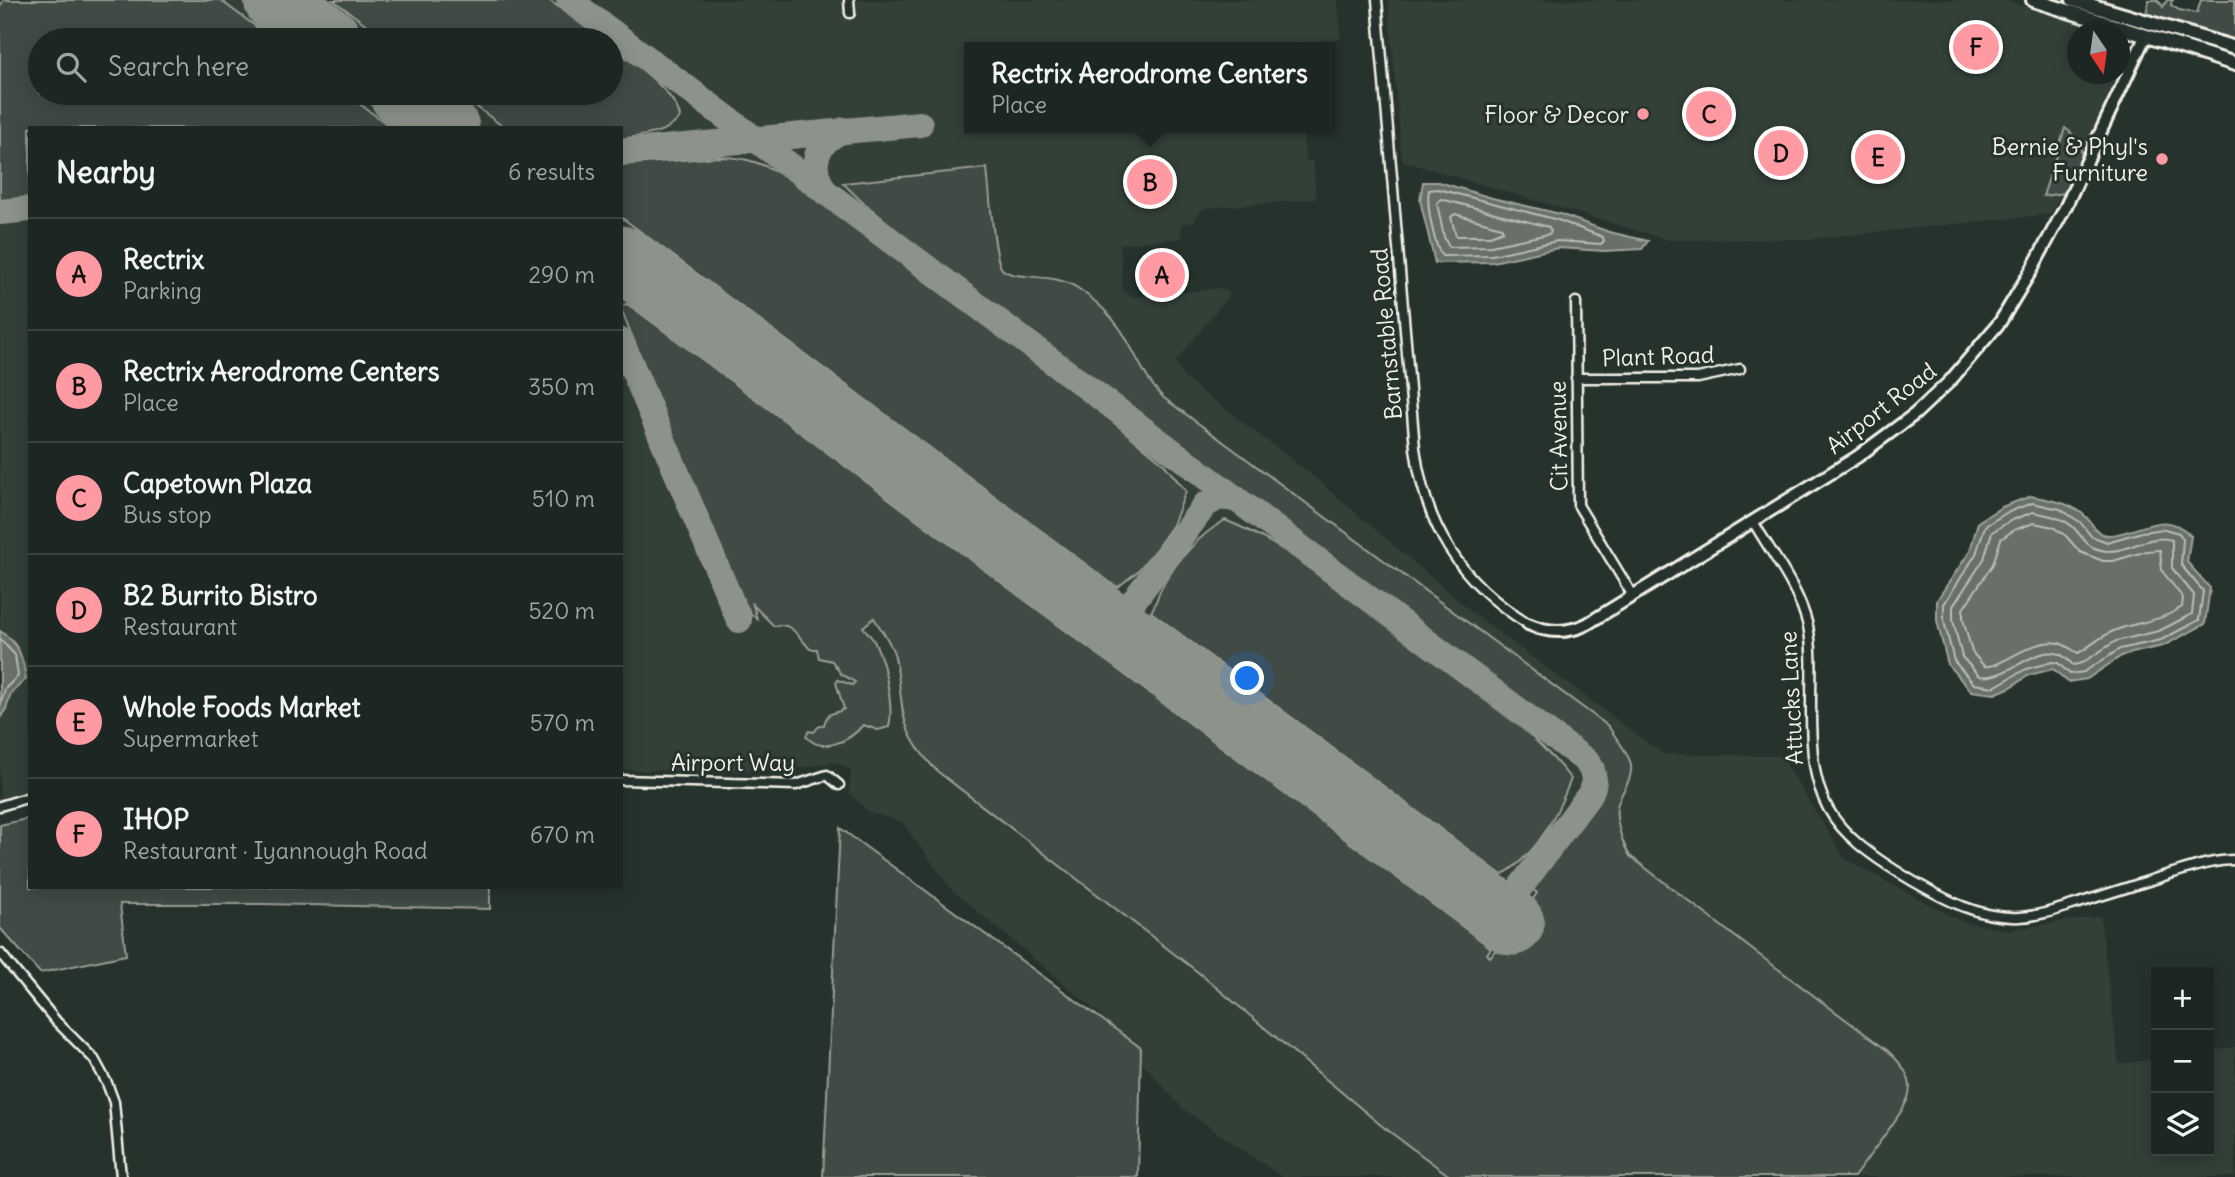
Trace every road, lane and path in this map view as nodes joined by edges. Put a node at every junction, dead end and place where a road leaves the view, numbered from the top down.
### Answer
1 (849, 0) edge
2 (1377, 0) edge
3 (2033, 0) edge
4 (2073, 0) edge
5 (850, 13) dead end
6 (2146, 35) junction
7 (2235, 48) edge
8 (2235, 65) edge
9 (1576, 302) dead end
10 (1740, 369) dead end
11 (1576, 378) junction
12 (1754, 523) junction
13 (1633, 596) junction
14 (1528, 624) joint
15 (623, 780) edge
16 (839, 785) dead end
17 (28, 798) edge
18 (0, 806) edge
19 (2235, 860) edge
20 (0, 953) edge
21 (121, 1177) edge

1 - 5 street
2 - 14 street, Barnstable Road
3 - 6 main road
4 - 7 main road
6 - 8 main road
6 - 12 street, Airport Road
9 - 11 street, Cit Avenue
10 - 11 street, Plant Road
11 - 13 street, Cit Avenue
12 - 13 street, Airport Road
12 - 19 street, Attucks Lane
13 - 14 street, Airport Road
15 - 16 street, Airport Way
17 - 18 street
20 - 21 street

